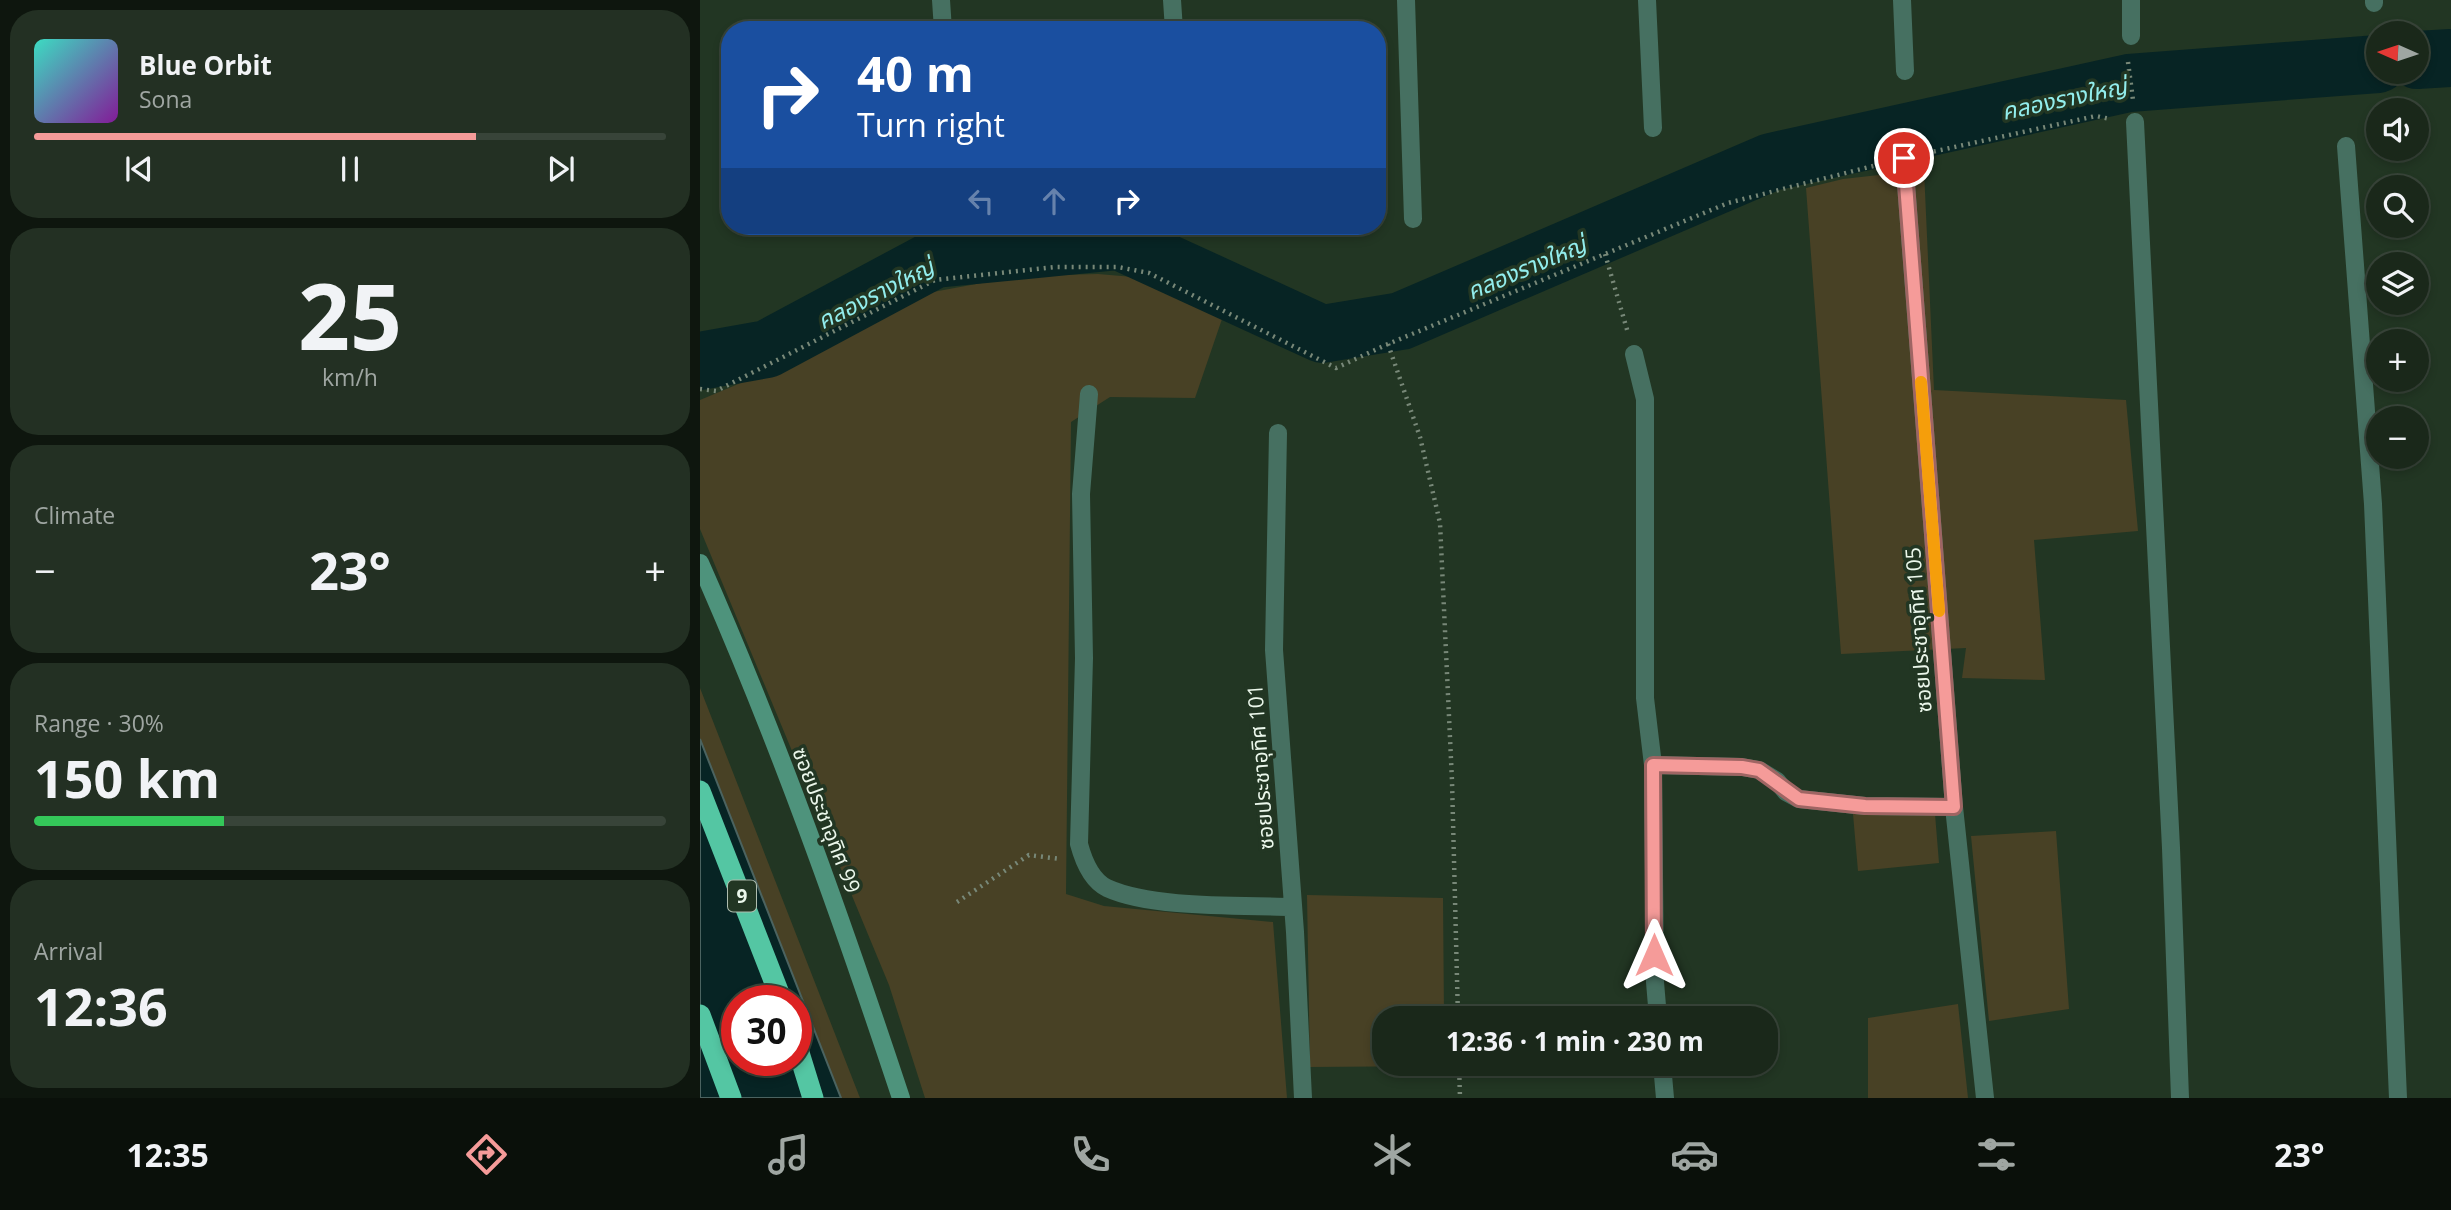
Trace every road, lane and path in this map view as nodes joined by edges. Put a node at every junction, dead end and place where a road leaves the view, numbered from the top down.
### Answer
1 (941, 0) edge
2 (1172, 0) edge
3 (1406, 0) edge
4 (1647, 0) edge
5 (1902, 0) edge
6 (2131, 0) edge
7 (942, 21) edge
8 (1173, 21) edge
9 (2131, 36) dead end
10 (2128, 62) dead end
11 (1905, 71) dead end
12 (2135, 127) junction
13 (1653, 128) dead end
14 (2346, 146) dead end
15 (1904, 158) junction
16 (1413, 219) dead end
17 (1605, 254) junction
18 (1388, 344) junction
19 (1634, 354) joint
20 (700, 389) edge
21 (1089, 394) dead end
22 (1278, 433) dead end
23 (700, 563) edge
24 (1653, 765) junction
25 (700, 791) edge
26 (1954, 807) junction
27 (1085, 863) junction
28 (957, 902) dead end
29 (1293, 908) junction
30 (776, 985) edge
31 (1458, 1006) edge
32 (1657, 1006) edge
33 (700, 1015) edge
34 (806, 1076) edge
35 (1459, 1076) edge
36 (1663, 1076) edge
37 (731, 1098) edge
38 (813, 1098) edge
39 (901, 1098) edge
40 (1303, 1098) edge
41 (1460, 1098) edge
42 (1665, 1098) edge
43 (1985, 1098) edge
44 (2180, 1098) edge
45 (2398, 1098) edge

1 - 7 street
2 - 8 street
3 - 16 street
4 - 13 street
5 - 11 street
6 - 9 street
10 - 12 path
12 - 15 path
12 - 44 street
14 - 45 street
15 - 17 path
15 - 26 street, ซอยประชาอุทิศ 105
17 - 18 path
17 - 19 path
18 - 20 path
18 - 31 path
19 - 24 street
21 - 27 street
22 - 29 street, ซอยประชาอุทิศ 101
23 - 39 main road, ซอยประชาอุทิศ 99
24 - 26 street
24 - 32 street
25 - 30 highway, 9
26 - 43 street, ซอยประชาอุทิศ 105
27 - 28 path
27 - 29 street
29 - 40 street, ซอยประชาอุทิศ 101
33 - 37 highway
34 - 38 highway
35 - 41 path
36 - 42 street

